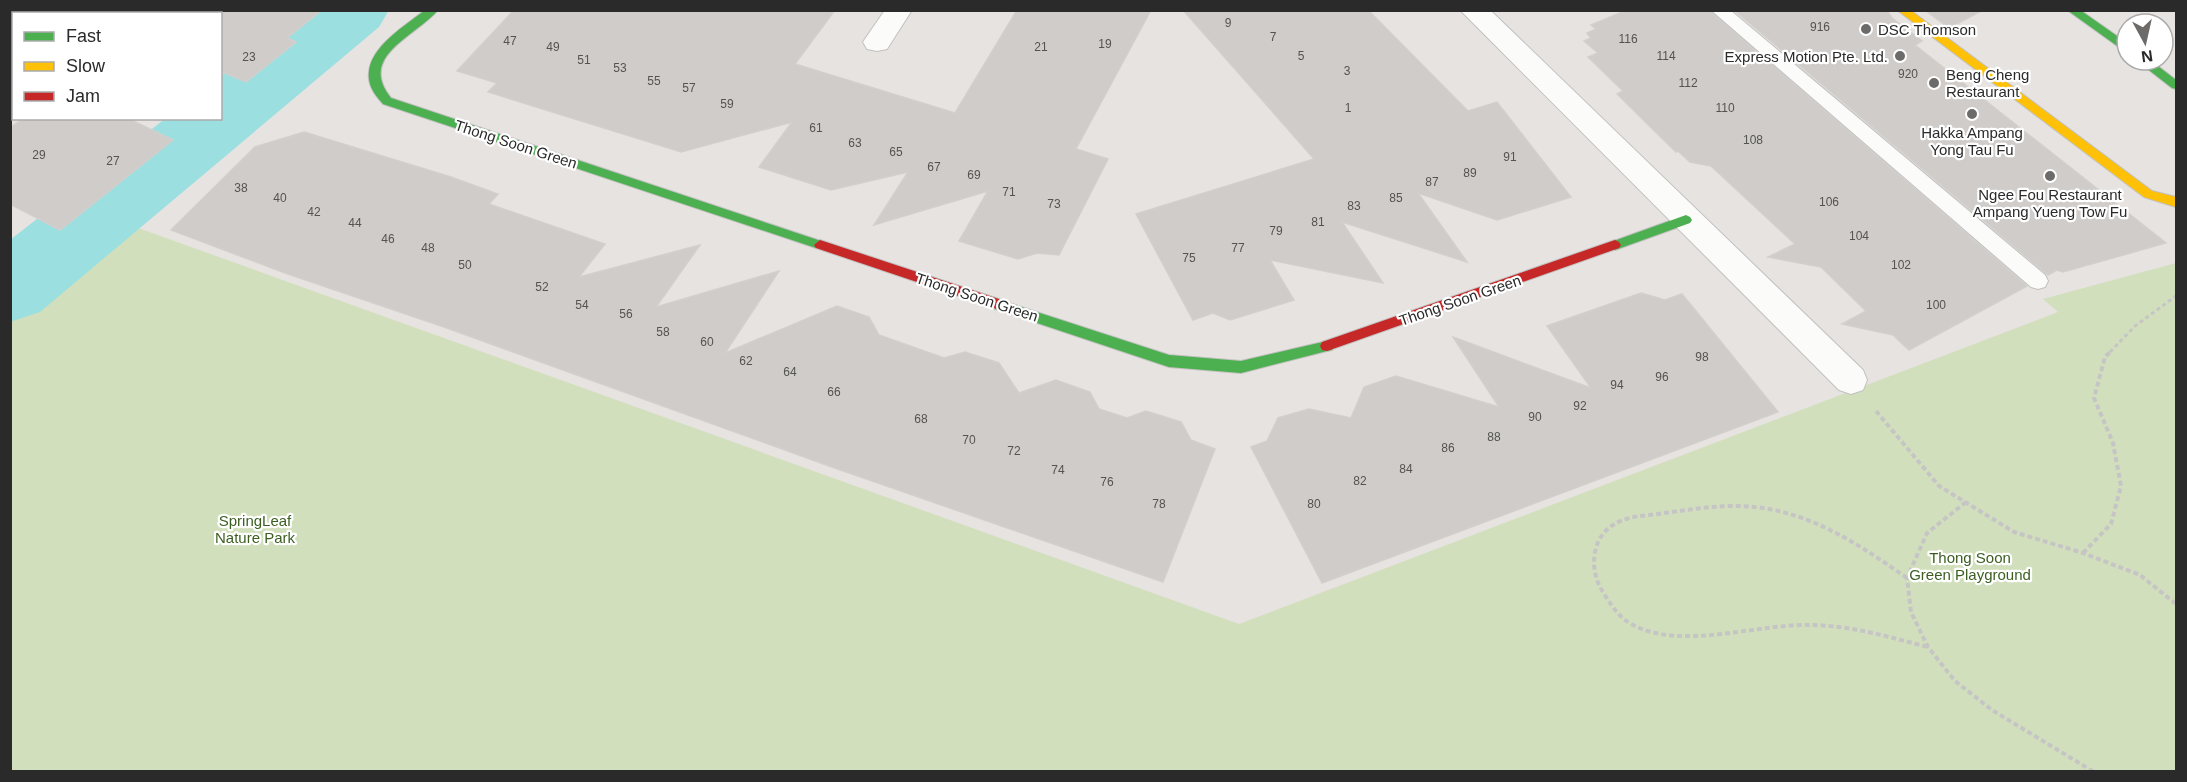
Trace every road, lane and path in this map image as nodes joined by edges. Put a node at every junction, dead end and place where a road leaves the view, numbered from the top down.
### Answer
1 (433, 10) edge
2 (899, 10) edge
3 (1719, 10) edge
4 (1902, 10) edge
5 (2072, 10) edge
6 (1478, 12) edge
7 (2115, 40) edge
8 (877, 42) dead end
9 (2158, 72) edge
10 (2176, 85) edge
11 (2176, 202) edge
12 (1686, 220) junction
13 (2038, 281) dead end
14 (2176, 296) edge
15 (1851, 380) joint
16 (1966, 502) junction
17 (2083, 554) junction
18 (1907, 578) junction
19 (2176, 604) edge
20 (1928, 647) junction
21 (2094, 771) edge

1 - 12 street, Thong Soon Green
2 - 8 street
3 - 13 lane
4 - 11 street
5 - 7 street
6 - 12 street
9 - 10 street
12 - 15 street
14 - 17 path
15 - 16 path
16 - 17 path
16 - 18 path
17 - 19 path
18 - 20 path
18 - 20 path
20 - 21 path

